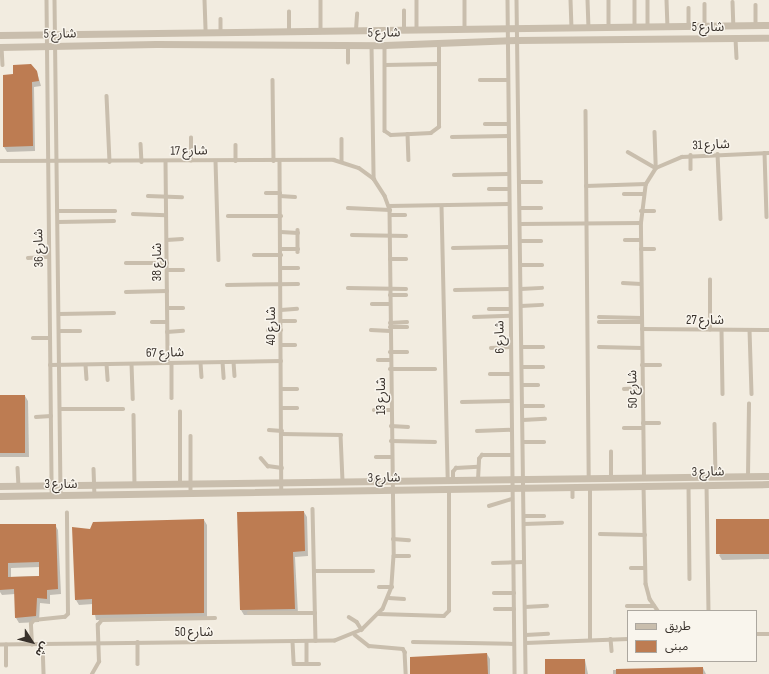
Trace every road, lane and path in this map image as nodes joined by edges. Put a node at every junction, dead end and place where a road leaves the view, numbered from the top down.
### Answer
1 (47, 0) edge
2 (55, 0) edge
3 (205, 0) edge
4 (321, 0) edge
5 (417, 0) edge
6 (465, 0) edge
7 (508, 0) edge
8 (517, 0) edge
9 (571, 0) edge
10 (588, 0) edge
11 (609, 0) edge
12 (635, 0) edge
13 (648, 0) edge
14 (667, 0) edge
15 (733, 2) dead end
16 (705, 4) dead end
17 (756, 5) dead end
18 (689, 8) dead end
19 (404, 11) dead end
20 (289, 12) dead end
21 (357, 14) dead end
22 (221, 19) dead end
23 (734, 25) junction
24 (756, 25) junction
25 (769, 25) edge
26 (635, 26) junction
27 (648, 26) junction
28 (668, 26) junction
29 (689, 26) junction
30 (705, 26) junction
31 (572, 27) junction
32 (589, 27) junction
33 (609, 27) junction
34 (508, 28) junction
35 (517, 28) junction
36 (465, 29) junction
37 (348, 30) junction
38 (356, 30) junction
39 (404, 30) junction
40 (417, 30) junction
41 (289, 31) junction
42 (321, 31) junction
43 (206, 32) junction
44 (221, 32) junction
45 (47, 34) junction
46 (55, 34) junction
47 (0, 35) edge
48 (736, 38) junction
49 (769, 38) edge
50 (508, 40) junction
51 (517, 40) junction
52 (439, 44) junction
53 (348, 45) junction
54 (372, 45) junction
55 (385, 45) junction
56 (51, 46) junction
57 (1, 47) edge
58 (737, 58) dead end
59 (348, 63) dead end
60 (439, 64) junction
61 (3, 65) dead end
62 (385, 65) junction
63 (273, 80) dead end
64 (480, 80) dead end
65 (507, 80) junction
66 (108, 96) dead end
67 (586, 111) dead end
68 (485, 124) dead end
69 (508, 124) junction
70 (655, 132) dead end
71 (408, 134) junction
72 (508, 136) junction
73 (191, 138) dead end
74 (452, 138) dead end
75 (342, 139) dead end
76 (141, 144) dead end
77 (236, 144) dead end
78 (628, 152) dead end
79 (767, 153) edge
80 (718, 154) junction
81 (691, 155) junction
82 (409, 160) dead end
83 (0, 161) edge
84 (166, 161) junction
85 (191, 161) junction
86 (216, 161) junction
87 (236, 161) junction
88 (274, 161) junction
89 (280, 161) junction
90 (110, 162) junction
91 (142, 162) junction
92 (342, 162) junction
93 (47, 163) junction
94 (57, 163) junction
95 (656, 168) junction
96 (692, 169) dead end
97 (508, 174) junction
98 (454, 175) dead end
99 (374, 179) junction
100 (519, 182) junction
101 (541, 182) dead end
102 (646, 184) junction
103 (586, 186) junction
104 (489, 189) dead end
105 (508, 189) junction
106 (266, 193) dead end
107 (624, 194) dead end
108 (643, 194) junction
109 (280, 195) junction
110 (148, 196) dead end
111 (166, 197) junction
112 (182, 197) dead end
113 (295, 197) dead end
114 (508, 204) junction
115 (442, 206) junction
116 (348, 208) dead end
117 (389, 208) junction
118 (520, 208) junction
119 (541, 208) dead end
120 (57, 211) junction
121 (114, 211) dead end
122 (641, 211) junction
123 (654, 211) dead end
124 (133, 214) dead end
125 (166, 215) junction
126 (390, 215) junction
127 (406, 215) dead end
128 (228, 216) dead end
129 (280, 216) junction
130 (767, 218) dead end
131 (721, 219) dead end
132 (114, 221) dead end
133 (58, 222) junction
134 (586, 222) junction
135 (641, 223) junction
136 (520, 224) junction
137 (281, 232) junction
138 (352, 235) dead end
139 (390, 236) junction
140 (406, 236) dead end
141 (182, 239) dead end
142 (166, 240) junction
143 (625, 240) dead end
144 (641, 240) junction
145 (520, 241) junction
146 (541, 241) dead end
147 (509, 247) junction
148 (453, 248) dead end
149 (281, 249) junction
150 (654, 249) dead end
151 (641, 250) junction
152 (254, 255) dead end
153 (281, 255) junction
154 (49, 257) junction
155 (28, 258) dead end
156 (406, 259) dead end
157 (219, 260) dead end
158 (390, 260) junction
159 (126, 263) dead end
160 (167, 263) junction
161 (542, 265) dead end
162 (521, 266) junction
163 (281, 268) junction
164 (298, 268) dead end
165 (167, 270) junction
166 (183, 270) dead end
167 (710, 280) dead end
168 (298, 284) dead end
169 (623, 284) dead end
170 (641, 284) junction
171 (227, 285) dead end
172 (281, 285) junction
173 (348, 288) dead end
174 (542, 288) dead end
175 (390, 289) junction
176 (406, 289) dead end
177 (510, 289) junction
178 (521, 289) junction
179 (455, 290) dead end
180 (167, 291) junction
181 (126, 292) dead end
182 (390, 295) junction
183 (406, 295) dead end
184 (372, 304) dead end
185 (390, 304) junction
186 (542, 305) dead end
187 (521, 306) junction
188 (167, 308) junction
189 (183, 308) dead end
190 (490, 309) dead end
191 (510, 309) junction
192 (281, 310) junction
193 (298, 310) dead end
194 (114, 313) dead end
195 (59, 314) junction
196 (510, 316) junction
197 (474, 317) dead end
198 (599, 319) dead end
199 (642, 320) junction
200 (281, 321) junction
201 (295, 321) dead end
202 (152, 322) dead end
203 (167, 322) junction
204 (407, 322) dead end
205 (390, 323) junction
206 (407, 327) dead end
207 (390, 329) junction
208 (268, 330) dead end
209 (281, 330) junction
210 (371, 330) dead end
211 (642, 330) junction
212 (710, 330) junction
213 (722, 330) junction
214 (750, 330) junction
215 (769, 330) edge
216 (59, 331) junction
217 (80, 331) dead end
218 (183, 331) dead end
219 (167, 332) junction
220 (33, 338) dead end
221 (50, 338) junction
222 (281, 345) junction
223 (295, 345) dead end
224 (510, 347) junction
225 (522, 347) junction
226 (543, 347) dead end
227 (491, 348) dead end
228 (598, 348) dead end
229 (642, 348) junction
230 (390, 352) junction
231 (407, 352) dead end
232 (378, 360) dead end
233 (390, 360) junction
234 (281, 361) junction
235 (223, 362) junction
236 (234, 362) junction
237 (170, 363) junction
238 (201, 363) junction
239 (107, 364) junction
240 (132, 364) junction
241 (59, 365) junction
242 (86, 365) junction
243 (642, 365) junction
244 (660, 365) dead end
245 (50, 366) junction
246 (522, 367) junction
247 (543, 367) dead end
248 (390, 369) junction
249 (435, 369) dead end
250 (490, 374) dead end
251 (510, 374) junction
252 (202, 376) dead end
253 (235, 376) dead end
254 (224, 378) dead end
255 (87, 379) dead end
256 (108, 380) dead end
257 (522, 385) junction
258 (538, 385) dead end
259 (281, 388) junction
260 (624, 388) dead end
261 (643, 388) junction
262 (297, 389) dead end
263 (723, 394) dead end
264 (752, 394) dead end
265 (172, 398) dead end
266 (133, 399) dead end
267 (511, 401) junction
268 (462, 402) dead end
269 (749, 404) dead end
270 (522, 406) junction
271 (543, 406) dead end
272 (281, 408) junction
273 (296, 408) dead end
274 (60, 409) junction
275 (124, 409) dead end
276 (374, 410) dead end
277 (391, 410) junction
278 (180, 412) dead end
279 (134, 414) dead end
280 (51, 416) junction
281 (36, 417) dead end
282 (523, 420) junction
283 (545, 420) dead end
284 (643, 423) junction
285 (659, 423) dead end
286 (715, 424) dead end
287 (391, 426) junction
288 (408, 427) dead end
289 (624, 428) dead end
290 (643, 428) junction
291 (269, 430) dead end
292 (511, 430) junction
293 (477, 431) dead end
294 (282, 433) junction
295 (191, 436) dead end
296 (391, 441) junction
297 (435, 442) dead end
298 (523, 442) junction
299 (544, 442) dead end
300 (611, 452) dead end
301 (512, 455) junction
302 (376, 457) dead end
303 (391, 457) junction
304 (262, 458) dead end
305 (478, 467) junction
306 (18, 468) dead end
307 (282, 468) junction
308 (94, 470) dead end
309 (716, 476) junction
310 (748, 476) junction
311 (769, 476) edge
312 (644, 477) junction
313 (589, 478) junction
314 (611, 478) junction
315 (391, 480) junction
316 (450, 480) junction
317 (478, 480) junction
318 (512, 480) junction
319 (524, 480) junction
320 (343, 481) junction
321 (282, 482) junction
322 (180, 484) junction
323 (191, 484) junction
324 (708, 484) junction
325 (716, 484) junction
326 (769, 484) edge
327 (94, 485) junction
328 (135, 485) junction
329 (690, 485) junction
330 (0, 486) edge
331 (19, 486) junction
332 (52, 486) junction
333 (61, 486) junction
334 (644, 486) junction
335 (590, 487) junction
336 (573, 488) junction
337 (512, 489) junction
338 (524, 489) junction
339 (392, 490) junction
340 (449, 490) junction
341 (282, 492) junction
342 (191, 494) junction
343 (0, 496) edge
344 (52, 496) junction
345 (61, 496) junction
346 (95, 496) junction
347 (573, 497) dead end
348 (512, 499) junction
349 (489, 506) dead end
350 (313, 509) dead end
351 (67, 513) dead end
352 (524, 516) junction
353 (544, 516) dead end
354 (562, 523) dead end
355 (524, 524) junction
356 (600, 534) dead end
357 (645, 535) junction
358 (393, 539) junction
359 (409, 540) dead end
360 (394, 556) junction
361 (409, 556) dead end
362 (514, 562) junction
363 (524, 562) junction
364 (493, 563) dead end
365 (632, 568) dead end
366 (645, 568) junction
367 (315, 571) junction
368 (373, 571) dead end
369 (690, 579) dead end
370 (379, 587) dead end
371 (392, 587) junction
372 (494, 593) dead end
373 (514, 593) junction
374 (389, 598) junction
375 (404, 598) dead end
376 (548, 606) dead end
377 (627, 606) dead end
378 (654, 606) junction
379 (525, 607) junction
380 (496, 609) dead end
381 (514, 609) junction
382 (657, 610) edge
383 (709, 610) edge
384 (315, 613) junction
385 (249, 614) dead end
386 (379, 614) junction
387 (350, 617) dead end
388 (215, 618) dead end
389 (362, 630) junction
390 (548, 634) dead end
391 (757, 634) edge
392 (769, 634) edge
393 (355, 635) junction
394 (526, 635) junction
395 (611, 639) junction
396 (627, 639) edge
397 (590, 640) junction
398 (316, 641) junction
399 (138, 642) junction
400 (293, 642) junction
401 (307, 642) junction
402 (413, 642) dead end
403 (98, 643) junction
404 (526, 643) junction
405 (32, 644) junction
406 (43, 644) junction
407 (514, 644) junction
408 (0, 645) edge
409 (6, 645) junction
410 (612, 651) dead end
411 (138, 664) dead end
412 (307, 664) junction
413 (319, 664) dead end
414 (6, 666) dead end
415 (44, 674) edge
416 (92, 674) edge
417 (406, 674) edge
418 (515, 674) edge
419 (526, 674) edge

1 - 45 lane, شارع 36
2 - 46 lane, شارع 36
3 - 43 lane
4 - 42 lane
5 - 40 lane
6 - 36 lane
7 - 34 lane, شارع 6
8 - 35 lane, شارع 6
9 - 31 lane
10 - 32 lane
11 - 33 lane
12 - 26 lane
13 - 27 lane
14 - 28 lane
15 - 23 lane
16 - 30 lane
17 - 24 lane
18 - 29 lane
19 - 39 lane
20 - 41 lane
21 - 38 lane
22 - 44 lane
23 - 24 street, شارع 5
23 - 30 street, شارع 5
24 - 25 street, شارع 5
26 - 27 street, شارع 5
26 - 33 street, شارع 5
27 - 28 street, شارع 5
28 - 29 street, شارع 5
29 - 30 street, شارع 5
31 - 32 street, شارع 5
31 - 35 street, شارع 5
32 - 33 street, شارع 5
34 - 35 street, شارع 5
34 - 36 street, شارع 5
34 - 50 lane, شارع 6
35 - 51 lane, شارع 6
36 - 40 street, شارع 5
37 - 38 street, شارع 5
37 - 42 street, شارع 5
37 - 53 street
38 - 39 street, شارع 5
39 - 40 street, شارع 5
41 - 42 street, شارع 5
41 - 44 street, شارع 5
43 - 44 street, شارع 5
43 - 46 street, شارع 5
45 - 46 street, شارع 5
45 - 47 street, شارع 5
45 - 56 lane, شارع 36
46 - 56 lane, شارع 36
48 - 49 street, شارع 5
48 - 51 street, شارع 5
48 - 58 lane
50 - 51 street, شارع 5
50 - 52 street, شارع 5
50 - 65 lane, شارع 6
51 - 100 lane, شارع 6
52 - 55 street, شارع 5
52 - 60 lane
53 - 54 street, شارع 5
53 - 56 street, شارع 5
53 - 59 lane
54 - 55 street, شارع 5
54 - 99 lane
55 - 62 lane
56 - 57 street, شارع 5
56 - 93 lane, شارع 36
56 - 94 lane, شارع 36
57 - 61 lane
60 - 62 lane
60 - 71 lane
62 - 71 lane
63 - 88 lane
64 - 65 lane
65 - 69 lane, شارع 6
66 - 90 lane
67 - 103 lane
68 - 69 lane
69 - 72 lane, شارع 6
70 - 95 lane
71 - 82 lane
72 - 74 lane
72 - 97 lane, شارع 6
73 - 85 lane
75 - 92 lane
76 - 91 lane
77 - 87 lane
78 - 95 lane
79 - 80 lane, شارع 31
79 - 130 lane
80 - 81 lane, شارع 31
80 - 131 lane
81 - 95 lane, شارع 31
81 - 96 lane
83 - 93 lane, شارع 17
84 - 85 lane, شارع 17
84 - 91 lane, شارع 17
84 - 111 lane, شارع 38
85 - 86 lane, شارع 17
86 - 87 lane, شارع 17
86 - 157 lane
87 - 88 lane, شارع 17
88 - 89 lane, شارع 17
89 - 92 lane, شارع 17
89 - 109 lane, شارع 40
90 - 91 lane, شارع 17
90 - 94 lane, شارع 17
92 - 99 lane, شارع 17
93 - 94 lane, شارع 17
93 - 154 lane, شارع 36
94 - 120 lane, شارع 36
95 - 102 lane, شارع 50
97 - 98 lane
97 - 105 lane, شارع 6
99 - 117 lane, شارع 13
100 - 101 lane
100 - 118 lane, شارع 6
102 - 103 lane
102 - 108 lane, شارع 50
103 - 134 lane
104 - 105 lane
105 - 114 lane, شارع 6
106 - 109 lane
107 - 108 lane
108 - 122 lane, شارع 50
109 - 113 lane
109 - 129 lane, شارع 40
110 - 111 lane
111 - 112 lane
111 - 125 lane, شارع 38
114 - 115 lane
114 - 147 lane, شارع 6
115 - 117 lane
115 - 316 lane
116 - 117 lane
117 - 126 lane, شارع 13
118 - 119 lane
118 - 136 lane, شارع 6
120 - 121 lane
120 - 133 lane, شارع 36
122 - 123 lane
122 - 135 lane, شارع 50
124 - 125 lane
125 - 142 lane, شارع 38
126 - 127 lane
126 - 139 lane, شارع 13
128 - 129 lane
129 - 137 lane, شارع 40
132 - 133 lane
133 - 195 lane, شارع 36
134 - 135 lane
134 - 136 lane
134 - 313 lane
135 - 144 lane, شارع 50
136 - 145 lane, شارع 6
137 - 149 lane, شارع 40
137 - 149 lane
138 - 139 lane
139 - 140 lane
139 - 158 lane, شارع 13
141 - 142 lane
142 - 160 lane, شارع 38
143 - 144 lane
144 - 151 lane, شارع 50
145 - 146 lane
145 - 162 lane, شارع 6
147 - 148 lane
147 - 177 lane, شارع 6
149 - 153 lane, شارع 40
150 - 151 lane
151 - 170 lane, شارع 50
152 - 153 lane
153 - 163 lane, شارع 40
154 - 155 lane
154 - 221 lane, شارع 36
156 - 158 lane
158 - 175 lane, شارع 13
159 - 160 lane
160 - 165 lane, شارع 38
161 - 162 lane
162 - 178 lane, شارع 6
163 - 164 lane
163 - 172 lane, شارع 40
165 - 166 lane
165 - 180 lane, شارع 38
167 - 212 lane
168 - 172 lane
169 - 170 lane
170 - 199 lane, شارع 50
171 - 172 lane
172 - 192 lane, شارع 40
173 - 175 lane
174 - 178 lane
175 - 176 lane
175 - 182 lane, شارع 13
177 - 179 lane
177 - 191 lane, شارع 6
178 - 187 lane, شارع 6
180 - 181 lane
180 - 188 lane, شارع 38
182 - 183 lane
182 - 185 lane, شارع 13
184 - 185 lane
185 - 205 lane, شارع 13
186 - 187 lane
187 - 225 lane, شارع 6
188 - 189 lane
188 - 203 lane, شارع 38
190 - 191 lane
191 - 196 lane, شارع 6
192 - 193 lane
192 - 200 lane, شارع 40
194 - 195 lane
195 - 216 lane, شارع 36
196 - 197 lane
196 - 224 lane, شارع 6
198 - 199 lane
199 - 211 lane, شارع 50
200 - 201 lane
200 - 209 lane, شارع 40
202 - 203 lane
203 - 219 lane, شارع 38
204 - 205 lane
205 - 207 lane, شارع 13
206 - 207 lane
207 - 210 lane
207 - 230 lane, شارع 13
208 - 209 lane
209 - 222 lane, شارع 40
211 - 212 lane, شارع 27
211 - 229 lane, شارع 50
212 - 213 lane, شارع 27
213 - 214 lane, شارع 27
213 - 263 lane
214 - 215 lane, شارع 27
214 - 264 lane
216 - 217 lane
216 - 241 lane, شارع 36
218 - 219 lane
219 - 237 lane, شارع 38
220 - 221 lane
221 - 245 lane, شارع 36
222 - 223 lane
222 - 234 lane, شارع 40
224 - 227 lane
224 - 251 lane, شارع 6
225 - 226 lane
225 - 246 lane, شارع 6
228 - 229 lane
229 - 243 lane, شارع 50
230 - 231 lane
230 - 233 lane, شارع 13
232 - 233 lane
233 - 248 lane, شارع 13
234 - 236 lane, شارع 67
234 - 259 lane, شارع 40
235 - 236 lane, شارع 67
235 - 238 lane, شارع 67
235 - 254 lane
236 - 253 lane
237 - 238 lane, شارع 67
237 - 240 lane, شارع 67
237 - 265 lane, شارع 38
238 - 252 lane
239 - 240 lane, شارع 67
239 - 242 lane, شارع 67
239 - 256 lane
240 - 266 lane
241 - 242 lane, شارع 67
241 - 245 lane, شارع 67
241 - 274 lane, شارع 36
242 - 255 lane
243 - 244 lane
243 - 261 lane, شارع 50
245 - 280 lane, شارع 36
246 - 247 lane
246 - 257 lane, شارع 6
248 - 249 lane
248 - 277 lane, شارع 13
250 - 251 lane
251 - 267 lane, شارع 6
257 - 258 lane
257 - 270 lane, شارع 6
259 - 262 lane
259 - 272 lane, شارع 40
260 - 261 lane
261 - 284 lane, شارع 50
267 - 268 lane
267 - 292 lane, شارع 6
269 - 310 lane
270 - 271 lane
270 - 282 lane, شارع 6
272 - 273 lane
272 - 294 lane, شارع 40
274 - 275 lane
274 - 333 lane, شارع 36
276 - 277 lane
277 - 287 lane, شارع 13
278 - 322 lane
279 - 328 lane
280 - 281 lane
280 - 332 lane, شارع 36
282 - 283 lane
282 - 298 lane, شارع 6
284 - 285 lane
284 - 290 lane, شارع 50
286 - 309 lane
287 - 288 lane
287 - 296 lane, شارع 13
289 - 290 lane
290 - 312 lane, شارع 50
291 - 294 lane
292 - 293 lane
292 - 301 lane, شارع 6
294 - 307 lane, شارع 40
294 - 320 lane
295 - 323 lane
296 - 297 lane
296 - 303 lane, شارع 13
298 - 299 lane
298 - 319 lane, شارع 6
300 - 314 lane
301 - 305 lane
301 - 318 lane, شارع 6
302 - 303 lane
303 - 315 lane, شارع 13
304 - 307 lane
305 - 316 lane
305 - 317 lane
306 - 331 lane
307 - 321 lane, شارع 40
308 - 327 lane
309 - 310 street, شارع 3
309 - 312 street, شارع 3
309 - 325 lane
310 - 311 street, شارع 3
312 - 314 street, شارع 3
312 - 334 lane, شارع 50
313 - 314 street, شارع 3
313 - 319 street, شارع 3
315 - 316 street, شارع 3
315 - 320 street, شارع 3
315 - 339 lane, شارع 13
316 - 317 street, شارع 3
317 - 318 street, شارع 3
318 - 319 street, شارع 3
318 - 337 lane, شارع 6
319 - 338 lane, شارع 6
320 - 321 street, شارع 3
321 - 323 street, شارع 3
321 - 341 lane, شارع 40
322 - 323 street, شارع 3
322 - 328 street, شارع 3
323 - 342 lane
324 - 325 street, شارع 3
324 - 329 street, شارع 3
324 - 383 lane
325 - 326 street, شارع 3
327 - 328 street, شارع 3
327 - 333 street, شارع 3
327 - 346 lane
329 - 334 street, شارع 3
329 - 369 lane
330 - 331 street, شارع 3
331 - 332 street, شارع 3
332 - 333 street, شارع 3
332 - 344 lane, شارع 36
333 - 345 lane, شارع 36
334 - 335 street, شارع 3
334 - 357 lane, شارع 50
335 - 336 street, شارع 3
335 - 397 lane
336 - 338 street, شارع 3
336 - 347 lane
337 - 338 street, شارع 3
337 - 340 street, شارع 3
337 - 348 lane, شارع 6
338 - 352 lane, شارع 6
339 - 340 street, شارع 3
339 - 341 street, شارع 3
339 - 358 lane, شارع 13
340 - 386 lane
341 - 342 street, شارع 3
342 - 346 street, شارع 3
343 - 344 street, شارع 3
344 - 345 street, شارع 3
345 - 346 street, شارع 3
348 - 349 lane
348 - 362 lane, شارع 6
350 - 367 lane
351 - 405 lane
352 - 353 lane
352 - 355 lane, شارع 6
354 - 355 lane
355 - 363 lane, شارع 6
356 - 357 lane
357 - 366 lane, شارع 50
358 - 359 lane
358 - 360 lane, شارع 13
360 - 361 lane
360 - 371 lane, شارع 13
362 - 363 lane
362 - 364 lane
362 - 373 lane, شارع 6
363 - 379 lane, شارع 6
365 - 366 lane
366 - 378 lane, شارع 50
367 - 368 lane
367 - 384 lane
370 - 371 lane
371 - 374 lane, شارع 13
372 - 373 lane
373 - 381 lane, شارع 6
374 - 375 lane
374 - 386 lane, شارع 13
376 - 379 lane
377 - 378 lane
378 - 382 lane, شارع 50
379 - 394 lane, شارع 6
380 - 381 lane
381 - 407 lane, شارع 6
384 - 385 lane
384 - 398 lane
386 - 389 lane, شارع 50
387 - 389 lane
388 - 403 lane
389 - 393 lane, شارع 50
390 - 394 lane
391 - 392 lane
393 - 398 lane, شارع 50
393 - 417 lane
394 - 404 lane, شارع 6
395 - 396 lane
395 - 397 lane
395 - 410 lane
397 - 404 lane
398 - 401 lane, شارع 50
399 - 400 lane, شارع 50
399 - 403 lane, شارع 50
399 - 411 lane
400 - 401 lane, شارع 50
400 - 412 lane
401 - 412 lane
402 - 407 lane
403 - 406 lane, شارع 50
403 - 416 lane
404 - 419 lane, شارع 6
405 - 406 lane, شارع 50
405 - 409 lane, شارع 50
406 - 415 lane
407 - 418 lane, شارع 6
408 - 409 lane, شارع 50
409 - 414 lane
412 - 413 lane

